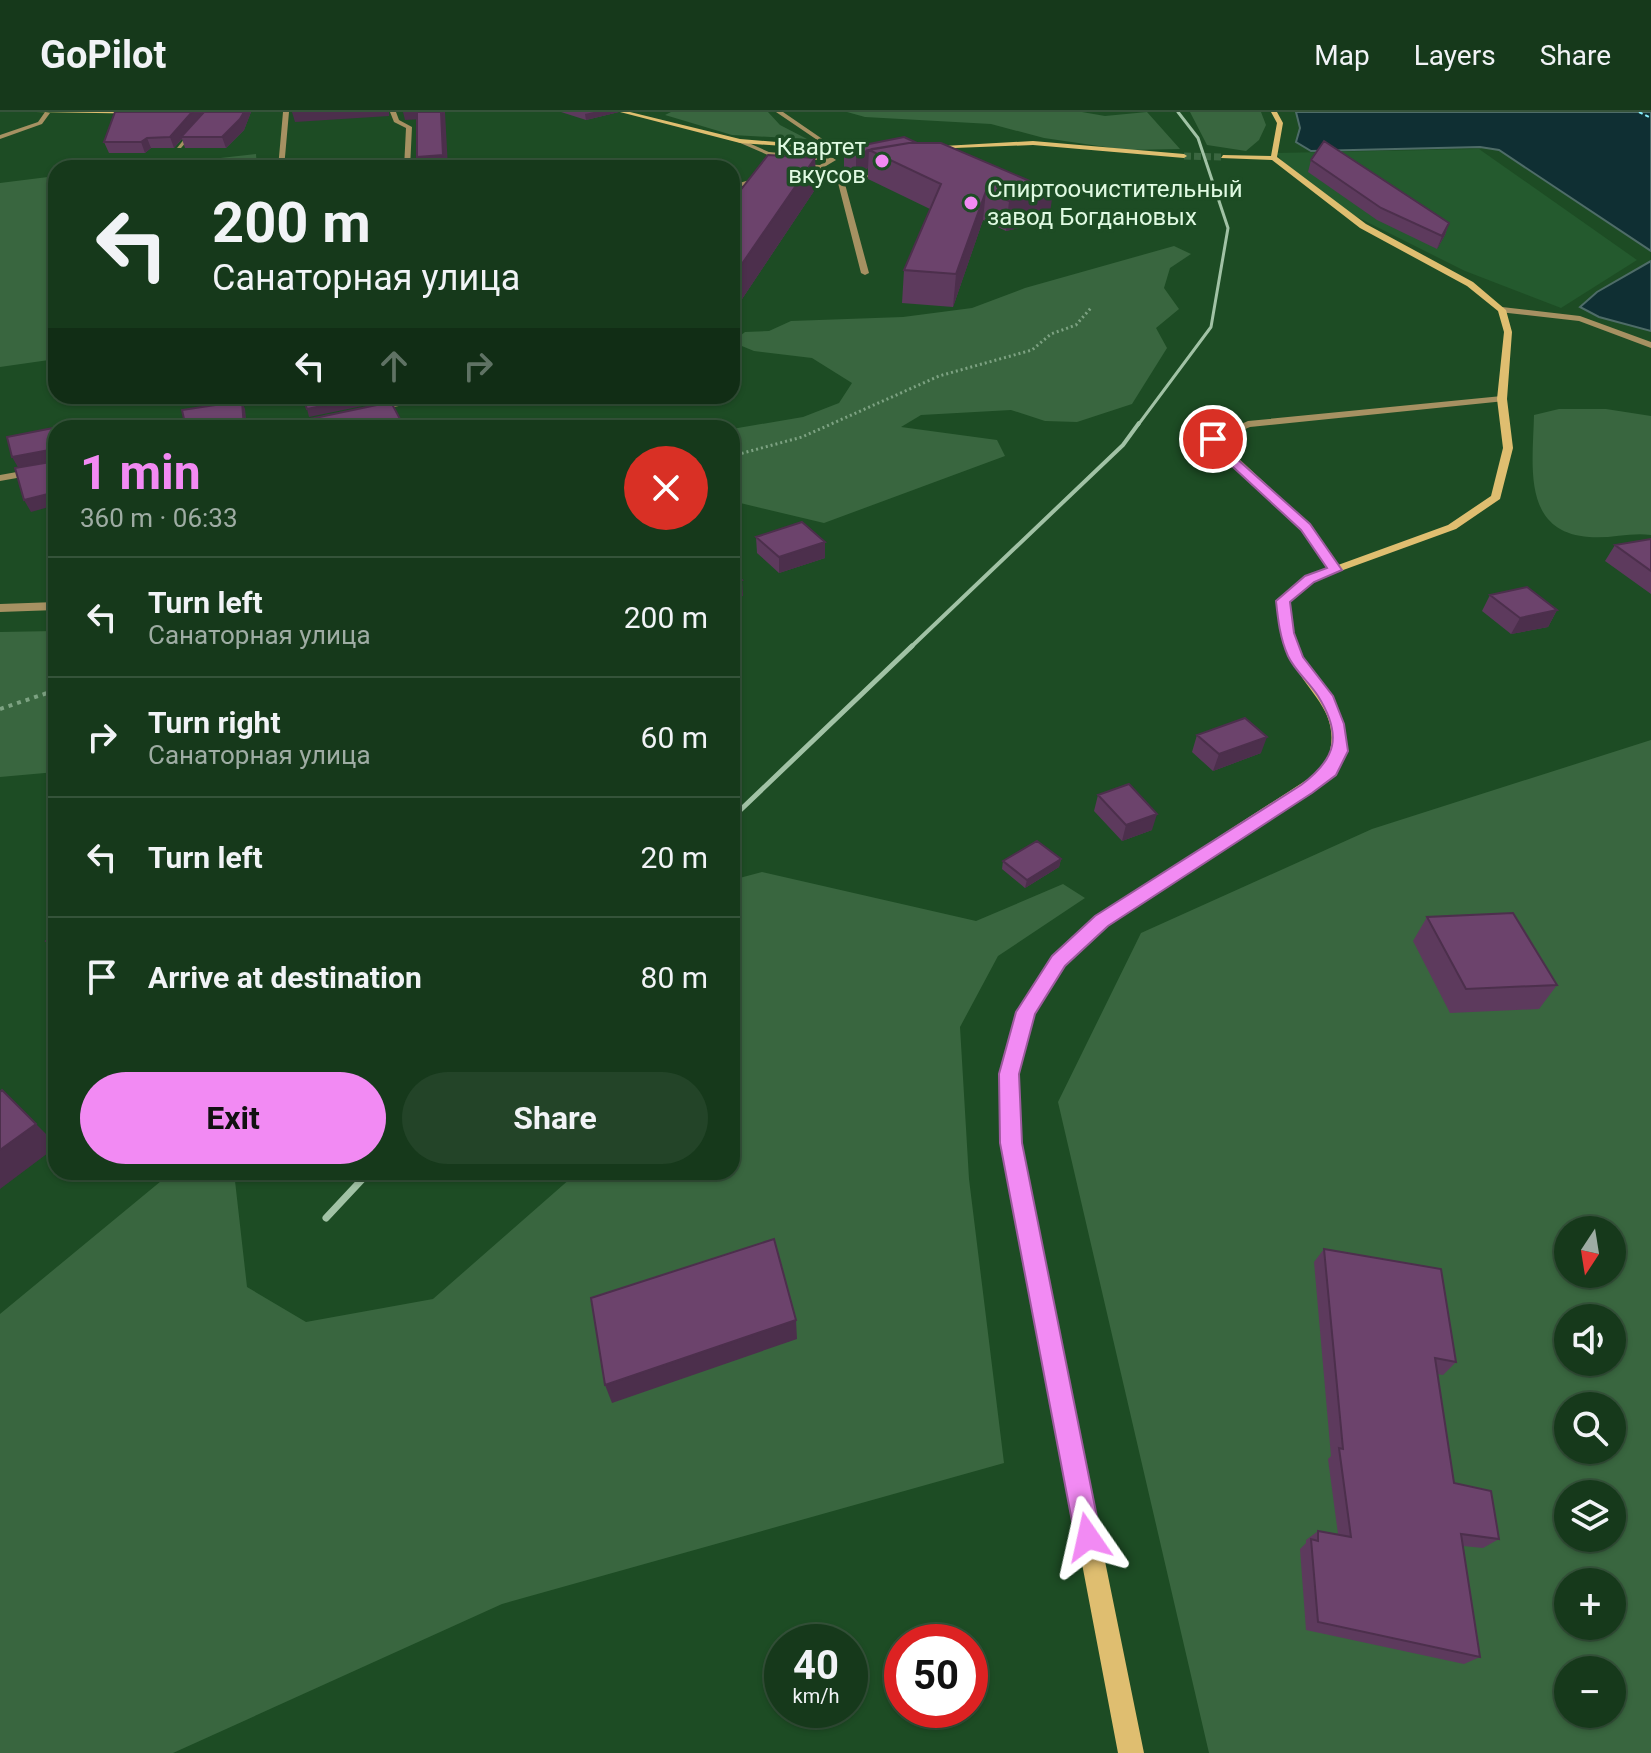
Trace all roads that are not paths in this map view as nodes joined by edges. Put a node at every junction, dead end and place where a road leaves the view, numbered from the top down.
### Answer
1 (39, 112) edge
2 (47, 112) edge
3 (156, 112) edge
4 (209, 112) edge
5 (286, 112) edge
6 (393, 112) edge
7 (623, 112) edge
8 (779, 112) edge
9 (1274, 112) edge
10 (0, 137) edge
11 (740, 141) junction
12 (179, 147) edge
13 (831, 147) junction
14 (913, 148) edge
15 (882, 150) edge
16 (769, 154) junction
17 (1184, 156) tunnel mouth
18 (1223, 157) tunnel mouth
19 (1274, 158) junction
20 (282, 160) edge
21 (407, 160) edge
22 (795, 165) junction
23 (903, 169) edge
24 (786, 170) edge
25 (773, 175) edge
26 (841, 183) junction
27 (740, 185) edge
28 (865, 273) dead end
29 (1502, 310) junction
30 (1651, 345) edge
31 (1502, 399) junction
32 (400, 404) edge
33 (365, 411) edge
34 (350, 414) edge
35 (317, 420) edge
36 (48, 469) edge
37 (0, 478) edge
38 (1335, 570) junction
39 (48, 606) edge
40 (0, 608) edge
41 (1131, 1753) edge

1 - 2 main road
2 - 3 main road
2 - 10 street
4 - 12 street
5 - 20 street
6 - 21 street
7 - 11 main road
8 - 13 street
9 - 19 main road
11 - 13 main road
11 - 16 street
13 - 15 main road
14 - 17 main road
16 - 22 street
16 - 22 street
18 - 19 main road
19 - 29 main road
22 - 24 street
22 - 26 street
23 - 26 street
25 - 27 street
26 - 28 street
29 - 30 street
29 - 31 main road
31 - 38 main road
31 - 38 street
32 - 33 street
34 - 35 street
36 - 37 street
38 - 41 main road
39 - 40 street

